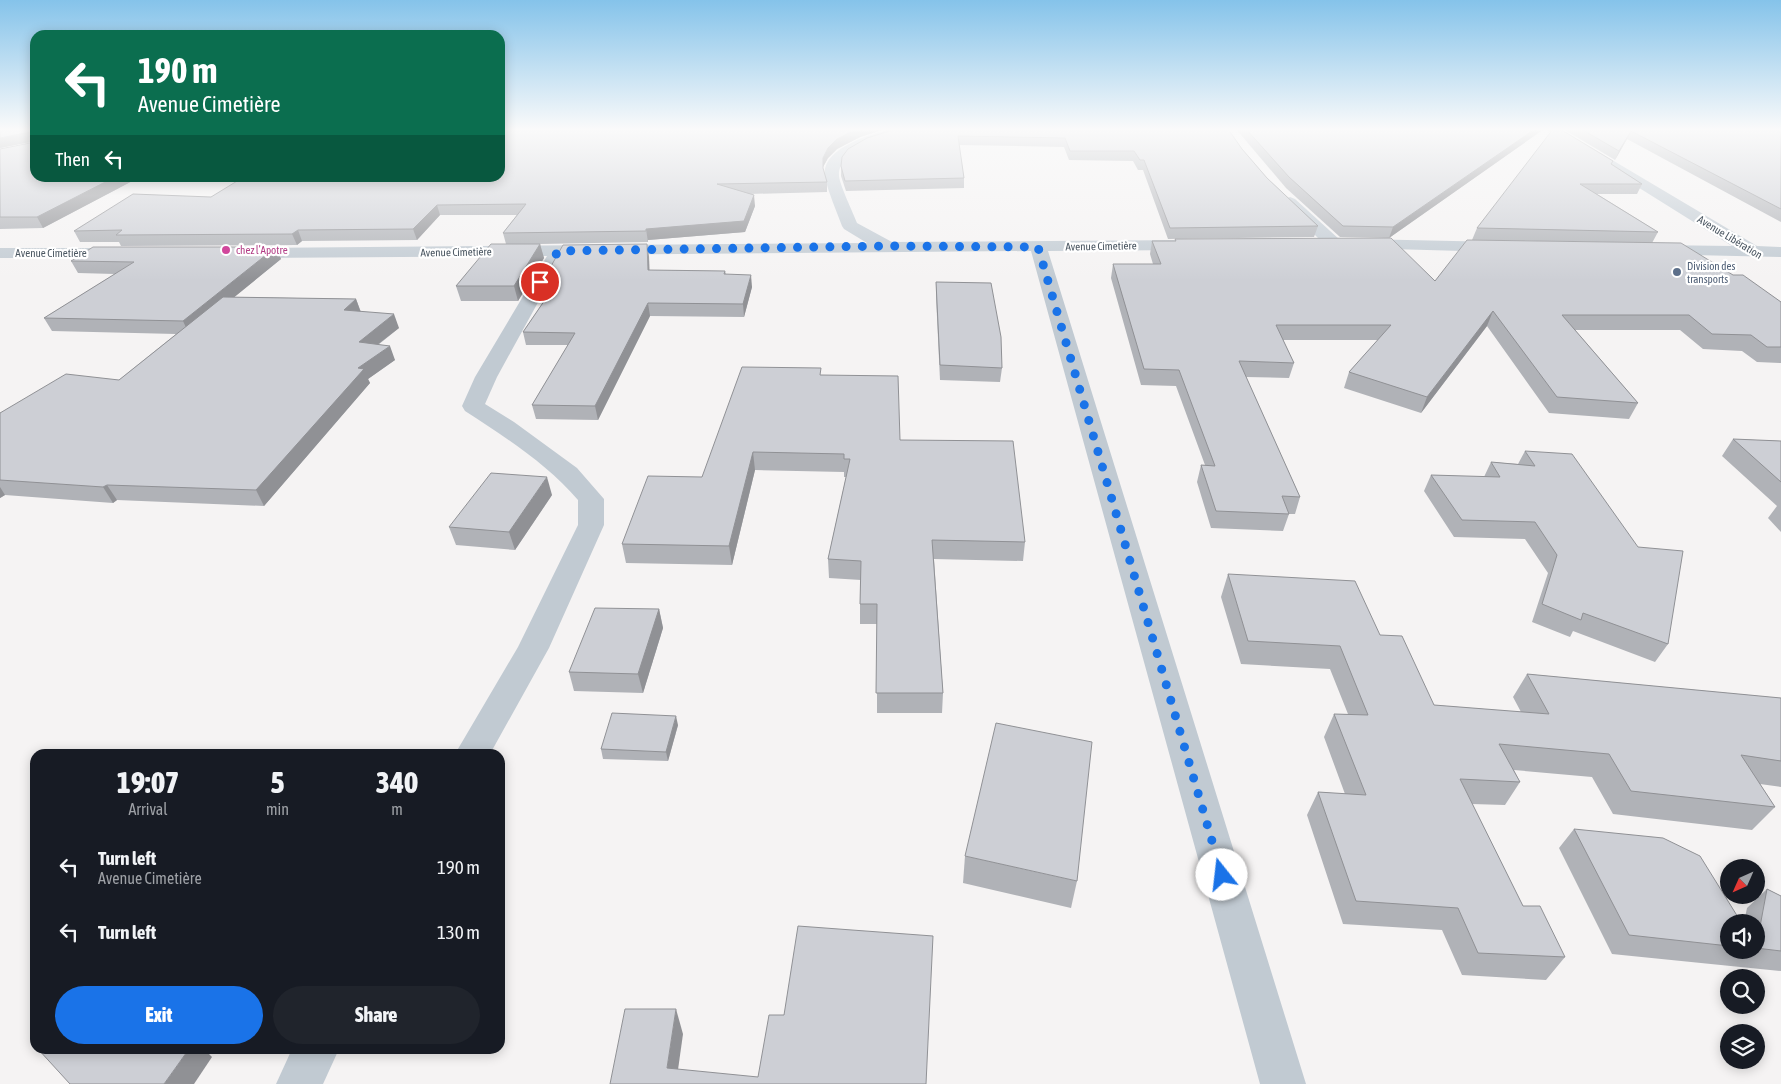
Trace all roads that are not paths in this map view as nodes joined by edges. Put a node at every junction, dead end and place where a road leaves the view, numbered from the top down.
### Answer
1 (833, 180) edge
2 (1634, 180) edge
3 (1280, 192) edge
4 (850, 226) junction
5 (1314, 244) edge
6 (1334, 244) junction
7 (1206, 245) edge
8 (887, 246) junction
9 (819, 247) junction
10 (1038, 247) junction
11 (1514, 247) edge
12 (1643, 250) edge
13 (558, 251) junction
14 (1753, 252) junction
15 (1781, 252) edge
16 (0, 253) edge
17 (140, 253) edge
18 (220, 253) edge
19 (1781, 268) edge
20 (475, 749) edge
21 (314, 1054) edge
22 (299, 1084) edge
23 (1283, 1084) edge

1 - 4 street
2 - 14 street, Avenue Libération
3 - 6 street
4 - 8 street
4 - 9 street
5 - 6 street
6 - 11 street
7 - 10 street, Avenue Cimetière
8 - 9 street, Avenue Cimetière
8 - 10 street, Avenue Cimetière
9 - 13 street, Avenue Cimetière
10 - 23 street
12 - 14 street
13 - 18 street, Avenue Cimetière
13 - 20 street
14 - 15 street
14 - 19 street, Avenue Libération
16 - 17 street, Avenue Cimetière
21 - 22 street

